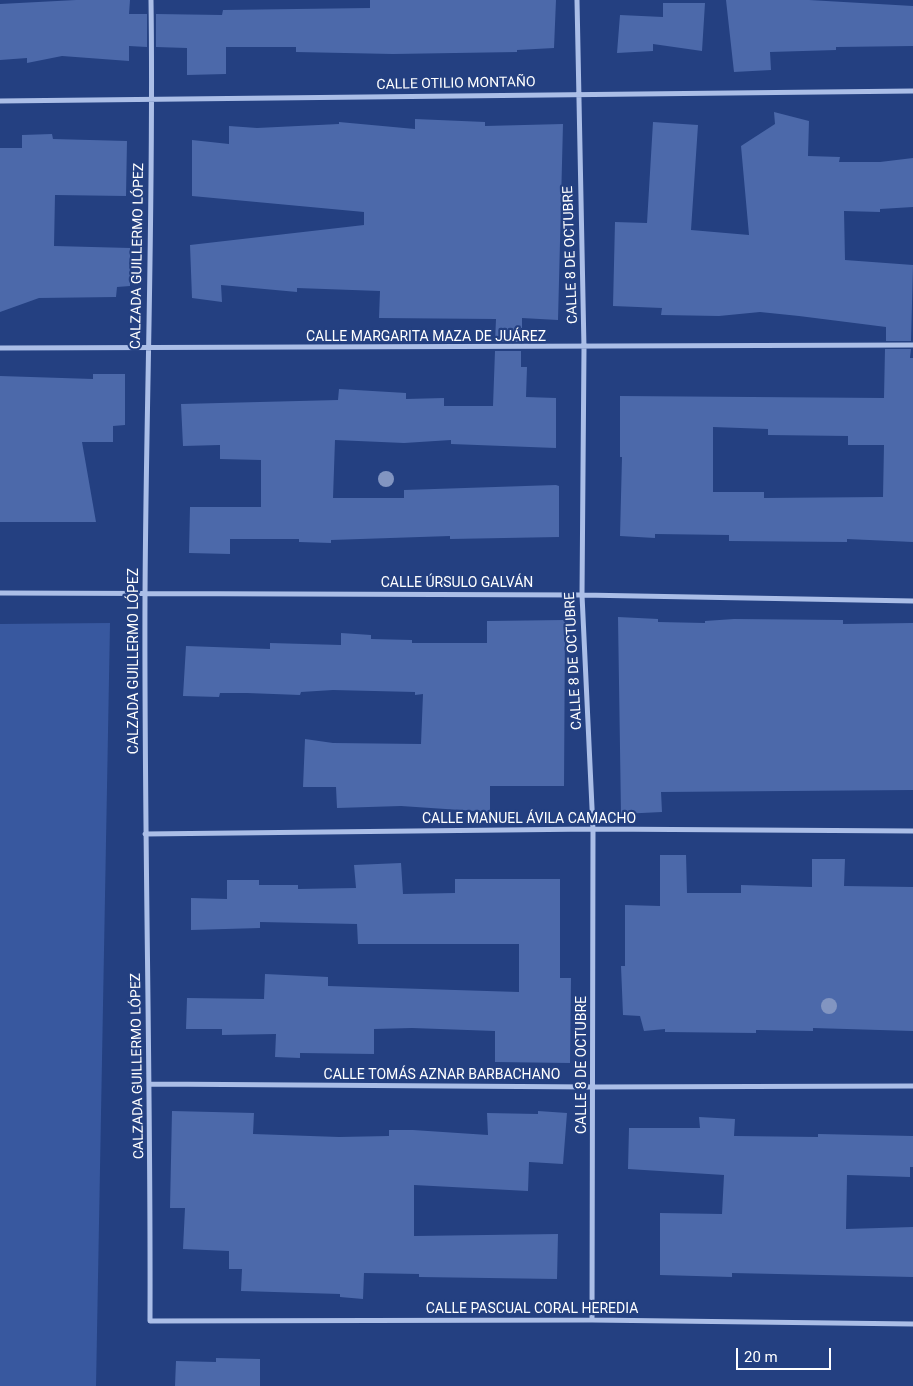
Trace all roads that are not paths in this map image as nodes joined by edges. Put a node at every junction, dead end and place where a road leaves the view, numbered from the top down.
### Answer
1 (151, 0) edge
2 (577, 0) edge
3 (913, 92) edge
4 (577, 94) junction
5 (153, 98) junction
6 (0, 101) edge
7 (913, 345) edge
8 (0, 348) edge
9 (148, 348) junction
10 (584, 348) junction
11 (0, 593) edge
12 (145, 594) junction
13 (582, 595) junction
14 (913, 601) edge
15 (593, 830) junction
16 (913, 831) edge
17 (145, 834) junction
18 (151, 1084) junction
19 (913, 1086) edge
20 (593, 1087) junction
21 (592, 1320) junction
22 (150, 1321) joint
23 (913, 1324) edge

1 - 5 street, CALZADA GUILLERMO LÓPEZ
2 - 4 street, CALLE 8 DE OCTUBRE
3 - 4 street, CALLE OTILIO MONTAÑO
4 - 5 street, CALLE OTILIO MONTAÑO
4 - 10 street, CALLE 8 DE OCTUBRE
5 - 6 street, CALLE OTILIO MONTAÑO
5 - 9 street, CALZADA GUILLERMO LÓPEZ
7 - 10 street, CALLE MARGARITA MAZA DE JUÁREZ
8 - 9 street, CALLE MARGARITA MAZA DE JUÁREZ
9 - 10 street, CALLE MARGARITA MAZA DE JUÁREZ
9 - 12 street, CALZADA GUILLERMO LÓPEZ
10 - 13 street, CALLE 8 DE OCTUBRE
11 - 12 street, CALLE ÚRSULO GALVÁN
12 - 13 street, CALLE ÚRSULO GALVÁN
12 - 17 street, CALZADA GUILLERMO LÓPEZ
13 - 14 street, CALLE ÚRSULO GALVÁN
13 - 15 street, CALLE 8 DE OCTUBRE
15 - 16 street, CALLE MANUEL ÁVILA CAMACHO
15 - 17 street, CALLE MANUEL ÁVILA CAMACHO
15 - 20 street, CALLE 8 DE OCTUBRE
17 - 18 street, CALZADA GUILLERMO LÓPEZ
18 - 20 street, CALLE TOMÁS AZNAR BARBACHANO
18 - 22 street, CALZADA GUILLERMO LÓPEZ
19 - 20 street, CALLE TOMÁS AZNAR BARBACHANO
20 - 21 street, CALLE 8 DE OCTUBRE
21 - 22 street, CALLE PASCUAL CORAL HEREDIA
21 - 23 street, CALLE PASCUAL CORAL HEREDIA

